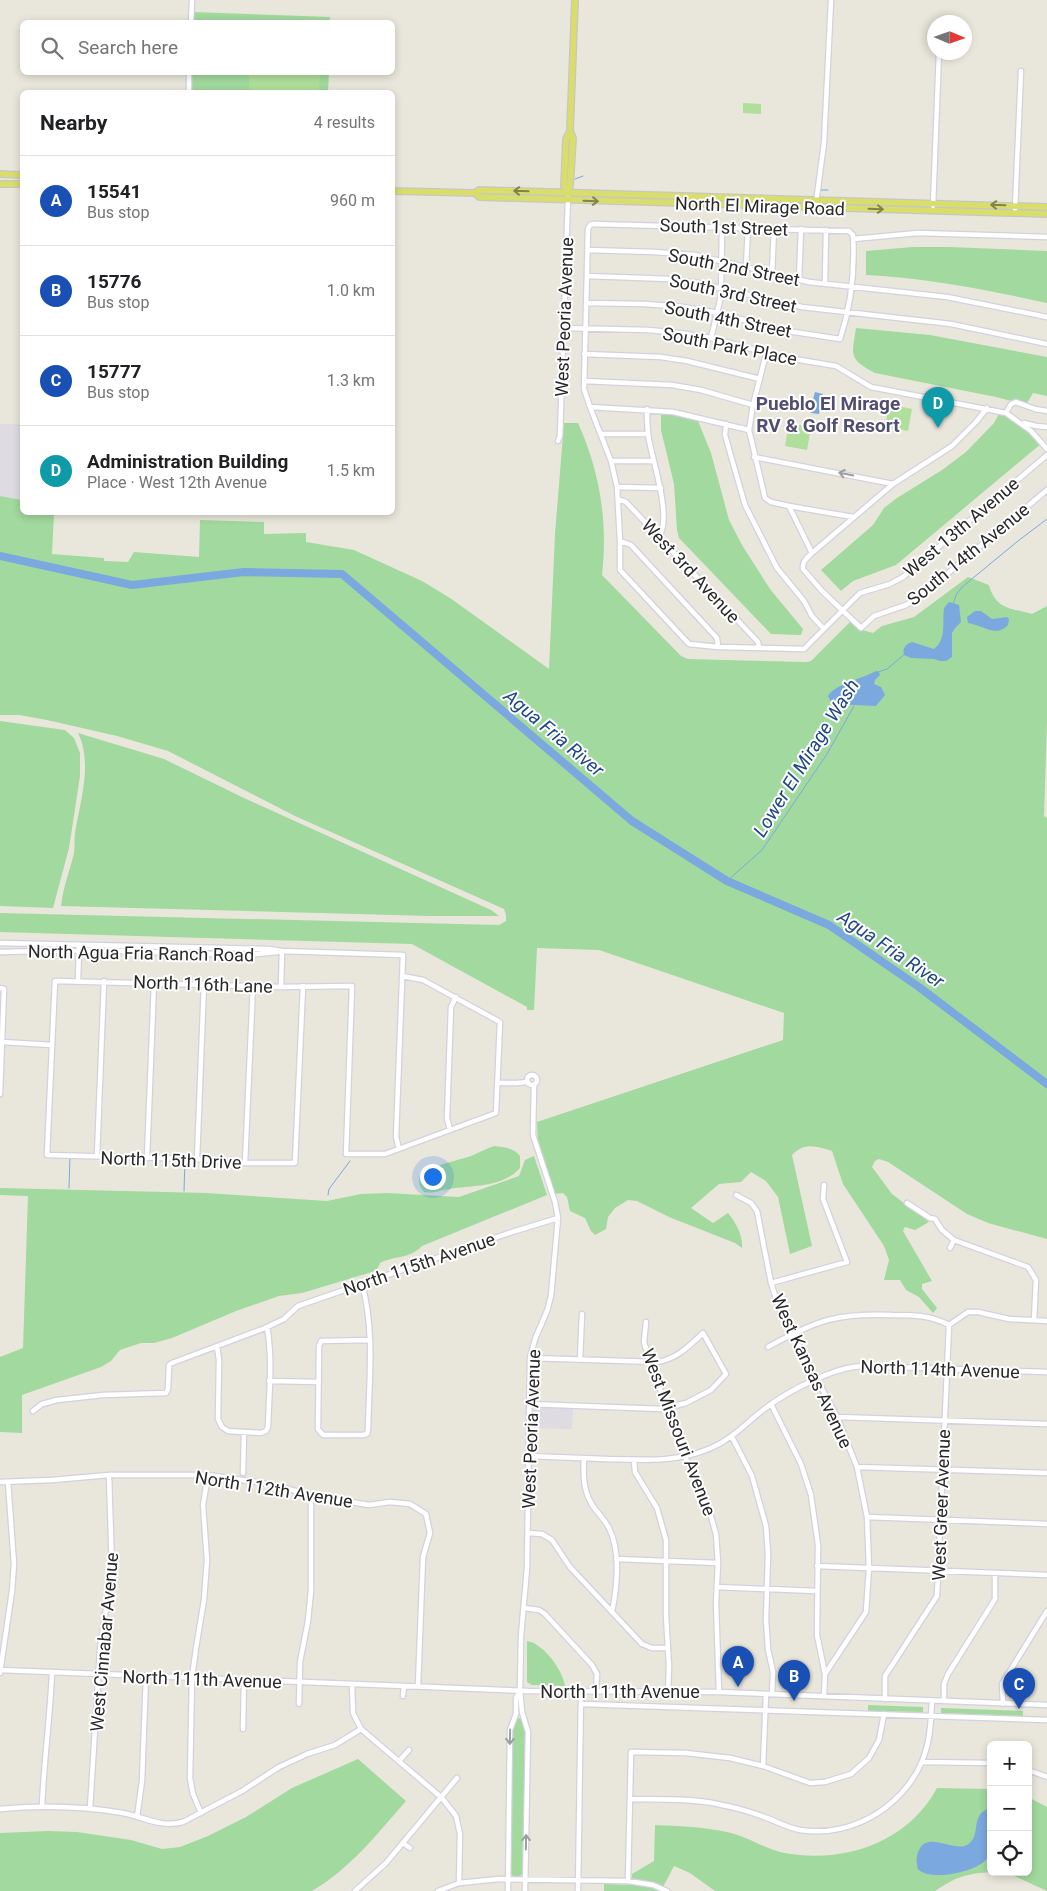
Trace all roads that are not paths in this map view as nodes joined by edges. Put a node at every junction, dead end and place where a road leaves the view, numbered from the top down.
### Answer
1 (192, 0) edge
2 (575, 0) edge
3 (831, 0) edge
4 (191, 20) edge
5 (939, 60) edge
6 (1021, 71) dead end
7 (189, 75) edge
8 (189, 90) edge
9 (0, 174) edge
10 (20, 175) edge
11 (0, 184) edge
12 (20, 184) edge
13 (395, 191) edge
14 (568, 196) junction
15 (816, 200) junction
16 (816, 207) junction
17 (933, 207) junction
18 (1047, 207) edge
19 (1016, 209) junction
20 (1047, 214) edge
21 (722, 228) junction
22 (748, 228) junction
23 (774, 229) junction
24 (801, 229) junction
25 (826, 230) junction
26 (1047, 237) edge
27 (853, 239) junction
28 (588, 250) junction
29 (721, 260) junction
30 (746, 267) junction
31 (772, 274) junction
32 (587, 276) junction
33 (799, 280) junction
34 (825, 284) junction
35 (720, 287) junction
36 (851, 287) junction
37 (586, 303) junction
38 (718, 313) junction
39 (848, 313) junction
40 (1047, 317) edge
41 (564, 328) junction
42 (585, 329) junction
43 (712, 338) junction
44 (1047, 344) edge
45 (584, 354) junction
46 (766, 354) junction
47 (760, 379) junction
48 (584, 381) junction
49 (753, 405) junction
50 (590, 407) junction
51 (987, 408) junction
52 (647, 409) junction
53 (1047, 411) edge
54 (1006, 413) junction
55 (1020, 422) junction
56 (726, 424) junction
57 (1047, 427) edge
58 (749, 430) junction
59 (601, 434) junction
60 (648, 434) junction
61 (558, 441) dead end
62 (1047, 449) edge
63 (1047, 455) edge
64 (754, 457) junction
65 (611, 461) junction
66 (654, 461) junction
67 (894, 484) junction
68 (617, 487) junction
69 (661, 488) junction
70 (1047, 490) edge
71 (618, 499) junction
72 (789, 506) junction
73 (853, 517) junction
74 (659, 536) junction
75 (620, 541) junction
76 (812, 553) junction
77 (842, 610) junction
78 (824, 629) junction
79 (718, 647) junction
80 (759, 648) junction
81 (0, 943) edge
82 (79, 948) junction
83 (282, 951) junction
84 (0, 952) edge
85 (402, 976) junction
86 (78, 981) junction
87 (104, 981) junction
88 (154, 983) junction
89 (204, 984) junction
90 (253, 986) junction
91 (302, 986) junction
92 (281, 987) junction
93 (2, 988) edge
94 (456, 997) junction
95 (2, 1042) junction
96 (52, 1045) junction
97 (528, 1082) junction
98 (498, 1083) junction
99 (534, 1085) junction
100 (0, 1094) edge
101 (450, 1130) junction
102 (399, 1149) junction
103 (348, 1154) junction
104 (97, 1156) junction
105 (147, 1158) junction
106 (197, 1159) junction
107 (350, 1161) dead end
108 (245, 1163) junction
109 (824, 1185) dead end
110 (736, 1195) dead end
111 (906, 1203) dead end
112 (558, 1218) junction
113 (954, 1240) junction
114 (950, 1248) dead end
115 (770, 1283) junction
116 (362, 1284) junction
117 (582, 1314) dead end
118 (1034, 1320) junction
119 (1047, 1320) edge
120 (646, 1322) dead end
121 (948, 1325) junction
122 (267, 1327) junction
123 (792, 1334) junction
124 (370, 1340) junction
125 (217, 1346) junction
126 (768, 1347) dead end
127 (530, 1358) junction
128 (580, 1359) junction
129 (650, 1362) junction
130 (946, 1368) junction
131 (1047, 1372) edge
132 (816, 1380) junction
133 (269, 1381) junction
134 (319, 1382) junction
135 (529, 1404) junction
136 (771, 1404) junction
137 (667, 1408) junction
138 (33, 1411) dead end
139 (837, 1417) junction
140 (944, 1420) junction
141 (1047, 1424) edge
142 (244, 1432) junction
143 (732, 1437) junction
144 (530, 1456) junction
145 (685, 1457) junction
146 (584, 1458) junction
147 (634, 1460) junction
148 (856, 1467) junction
149 (942, 1470) junction
150 (243, 1473) dead end
151 (1047, 1473) edge
152 (109, 1475) junction
153 (208, 1475) junction
154 (0, 1482) edge
155 (8, 1482) junction
156 (310, 1495) junction
157 (867, 1517) junction
158 (940, 1519) junction
159 (1047, 1524) edge
160 (528, 1533) junction
161 (616, 1559) junction
162 (667, 1561) junction
163 (718, 1563) junction
164 (817, 1566) junction
165 (868, 1568) junction
166 (939, 1570) junction
167 (995, 1573) junction
168 (1047, 1575) edge
169 (717, 1586) junction
170 (768, 1588) junction
171 (816, 1591) junction
172 (524, 1608) junction
173 (1047, 1611) edge
174 (612, 1612) junction
175 (668, 1648) junction
176 (0, 1671) edge
177 (52, 1673) junction
178 (825, 1674) junction
179 (98, 1675) junction
180 (146, 1677) junction
181 (192, 1678) junction
182 (244, 1681) junction
183 (298, 1682) junction
184 (352, 1684) junction
185 (404, 1686) junction
186 (418, 1686) junction
187 (520, 1690) junction
188 (668, 1691) junction
189 (581, 1692) junction
190 (596, 1692) junction
191 (719, 1692) junction
192 (766, 1694) junction
193 (772, 1694) junction
194 (403, 1696) dead end
195 (824, 1696) junction
196 (885, 1699) junction
197 (932, 1701) junction
198 (944, 1701) junction
199 (298, 1704) dead end
200 (581, 1704) junction
201 (1003, 1704) junction
202 (1047, 1705) edge
203 (765, 1710) junction
204 (884, 1714) junction
205 (931, 1716) junction
206 (1047, 1720) edge
207 (243, 1729) dead end
208 (361, 1729) junction
209 (409, 1750) dead end
210 (399, 1761) junction
211 (922, 1762) junction
212 (987, 1763) edge
213 (763, 1766) junction
214 (1032, 1771) edge
215 (1047, 1777) edge
216 (457, 1778) dead end
217 (442, 1798) junction
218 (630, 1799) junction
219 (42, 1806) junction
220 (0, 1809) edge
221 (90, 1809) junction
222 (201, 1813) junction
223 (137, 1817) junction
224 (403, 1843) junction
225 (410, 1848) dead end
226 (508, 1879) junction
227 (525, 1880) junction
228 (578, 1880) junction
229 (628, 1881) junction
230 (459, 1883) junction
231 (355, 1891) edge
232 (438, 1891) edge
233 (508, 1891) edge
234 (525, 1891) edge
235 (578, 1891) edge
236 (667, 1891) edge

1 - 4 street
2 - 14 main road, West Peoria Avenue
3 - 15 street
5 - 17 street
6 - 19 street
7 - 8 street
9 - 10 main road
11 - 12 main road
13 - 14 main road, North El Mirage Road
14 - 15 main road, North El Mirage Road
14 -> 16 main road, North El Mirage Road
14 - 41 street, West Peoria Avenue
15 - 16 street
15 - 17 main road, North El Mirage Road
16 -> 17 main road, North El Mirage Road
17 - 19 main road, North El Mirage Road
18 - 19 main road, North El Mirage Road
19 - 20 main road, North El Mirage Road
21 - 22 street, South 1st Street
21 - 28 street, South 1st Street
21 - 29 street
22 - 23 street, South 1st Street
22 - 30 street
23 - 24 street, South 1st Street
23 - 31 street
24 - 25 street, South 1st Street
24 - 33 street
25 - 27 street, South 1st Street
25 - 34 street
26 - 27 street
27 - 36 street
28 - 29 street, South 2nd Street
28 - 32 street
29 - 30 street, South 2nd Street
29 - 35 street
30 - 31 street, South 2nd Street
31 - 33 street, South 2nd Street
32 - 35 street, South 3rd Street
32 - 37 street
33 - 34 street, South 2nd Street
34 - 36 street, South 2nd Street
35 - 38 street
35 - 39 street, South 3rd Street
36 - 39 street
36 - 40 street, South 2nd Street
37 - 38 street, South 4th Street
37 - 42 street
38 - 39 street, South 4th Street
38 - 43 street
39 - 44 street, South 3rd Street
41 - 42 street, South Park Place
41 - 61 street, West Peoria Avenue
42 - 43 street, South Park Place
42 - 45 street
43 - 46 street, South Park Place
45 - 47 street
45 - 48 street
46 - 47 street
46 - 51 street, South Park Place
47 - 49 street
48 - 49 street
48 - 50 street
49 - 58 street
50 - 52 street
50 - 59 street
51 - 54 street
51 - 67 street
52 - 56 street
52 - 60 street
53 - 54 street
54 - 55 street
55 - 57 street
55 - 62 street
56 - 58 street
56 - 78 street
58 - 64 street
59 - 60 street
59 - 65 street
60 - 66 street
63 - 77 street, West 13th Avenue
67 -> 64 street
64 - 72 street
65 - 66 street
65 - 68 street
66 - 69 street
67 - 73 street
68 - 69 street
68 - 71 street
69 - 74 street
70 - 77 street, South 14th Avenue
71 - 74 street, West 3rd Avenue
71 - 75 street
72 - 73 street
72 - 76 street
73 - 76 street
74 - 80 street, West 3rd Avenue
75 - 79 street
75 - 79 street
76 - 77 street
77 - 78 street, West 13th Avenue
78 - 80 street, West 13th Avenue
79 - 80 street
81 - 82 street, North Agua Fria Ranch Road
82 - 83 street, North Agua Fria Ranch Road
82 - 84 street, North Agua Fria Ranch Road
82 - 86 street
83 - 85 street, North Agua Fria Ranch Road
83 - 92 street
85 - 94 street
85 - 102 street
86 - 87 street, North 116th Lane
86 - 96 street, North 116th Lane
87 - 88 street, North 116th Lane
87 - 104 street
88 - 89 street, North 116th Lane
88 - 105 street
89 - 90 street, North 116th Lane
89 - 106 street
90 - 92 street, North 116th Lane
90 - 108 street
91 - 92 street, North 116th Lane
91 - 103 street, North 116th Lane
91 - 108 street, North 115th Drive
93 - 95 street
94 - 98 street
94 - 101 street
95 - 96 street
95 - 100 street
96 - 104 street, North 115th Drive
97 - 98 street
97 - 99 street
97 - 99 street
98 - 101 street
99 - 112 street, West Peoria Avenue
101 - 102 street
102 - 103 street
103 - 107 street
104 - 105 street, North 115th Drive
105 - 106 street, North 115th Drive
106 - 108 street, North 115th Drive
109 - 115 street
110 - 115 street, West Kansas Avenue
111 - 113 street
112 - 116 street, North 115th Avenue
112 - 127 street, West Peoria Avenue
113 - 114 street
113 - 118 street
115 - 123 street, West Kansas Avenue
116 - 122 street, North 115th Avenue
116 - 124 street
117 - 128 street
118 - 119 street
118 - 121 street
120 - 129 street, West Missouri Avenue
121 - 123 street
121 - 130 street, West Greer Avenue
122 - 125 street, North 115th Avenue
122 - 133 street
123 - 126 street
123 - 132 street, West Kansas Avenue
124 - 134 street
124 - 134 street
125 - 138 street, North 115th Avenue
125 - 142 street
127 - 128 street
127 - 135 street, West Peoria Avenue
128 - 129 street
129 - 137 street, West Missouri Avenue
129 - 137 street
130 - 131 street, North 114th Avenue
130 - 132 street, North 114th Avenue
130 - 140 street, West Greer Avenue
132 - 136 street, North 114th Avenue
132 - 139 street, West Kansas Avenue
133 - 134 street
133 - 142 street
135 - 137 street
135 - 144 street, West Peoria Avenue
136 - 143 street, North 114th Avenue
136 - 164 street
137 - 145 street, West Missouri Avenue
139 - 140 street
139 - 148 street, West Kansas Avenue
140 - 141 street
140 - 149 street, West Greer Avenue
142 - 150 street
143 - 145 street, North 114th Avenue
143 - 170 street
144 - 146 street, North 114th Avenue
144 - 160 street, West Peoria Avenue
145 - 147 street, North 114th Avenue
145 - 163 street, West Missouri Avenue
146 - 147 street, North 114th Avenue
146 - 161 street
147 - 162 street
148 - 149 street
148 - 157 street, West Kansas Avenue
149 - 151 street
149 - 158 street, West Greer Avenue
152 - 153 street, North 112th Avenue
152 - 155 street, North 112th Avenue
152 - 179 street, West Cinnabar Avenue
153 - 156 street, North 112th Avenue
153 - 181 street
154 - 155 street, North 112th Avenue
155 - 176 street
156 - 183 street
156 - 186 street, North 112th Avenue
157 - 158 street
157 - 165 street, West Kansas Avenue
158 - 159 street
158 - 166 street, West Greer Avenue
160 - 172 street, West Peoria Avenue
160 - 174 street
161 - 162 street
161 - 174 street
162 - 163 street
162 - 175 street
163 - 169 street, West Missouri Avenue
164 - 165 street
164 - 171 street
165 - 166 street
165 - 178 street, West Kansas Avenue
166 - 167 street
166 - 196 street, West Greer Avenue
167 - 168 street
167 - 198 street
169 - 170 street
169 - 191 street, West Missouri Avenue
170 - 171 street
170 - 193 street
171 - 178 street
172 - 187 street, West Peoria Avenue
172 - 190 street
173 - 201 street
174 - 175 street
175 - 188 street
176 - 177 street, North 111th Avenue
177 - 179 street, North 111th Avenue
177 - 219 street
178 - 195 street
179 - 180 street, North 111th Avenue
179 - 221 street, West Cinnabar Avenue
180 - 181 street, North 111th Avenue
180 - 223 street
181 - 182 street, North 111th Avenue
181 - 222 street
182 - 183 street, North 111th Avenue
182 - 207 street
183 - 184 street, North 111th Avenue
183 - 199 street
184 - 185 street, North 111th Avenue
184 - 208 street
185 - 186 street, North 111th Avenue
185 - 194 street
186 - 187 street, North 111th Avenue
187 - 189 street, North 111th Avenue
187 -> 226 street, West Peoria Avenue
227 -> 187 street, West Peoria Avenue
188 - 190 street, North 111th Avenue
188 - 191 street, North 111th Avenue
189 - 190 street, North 111th Avenue
189 - 200 street
191 - 192 street, North 111th Avenue
192 - 193 street, North 111th Avenue
192 - 203 street
193 - 195 street, North 111th Avenue
195 - 196 street, North 111th Avenue
196 - 197 street, North 111th Avenue
197 - 198 street, North 111th Avenue
197 - 205 street
198 - 201 street, North 111th Avenue
200 - 203 street, North 111th Avenue
200 - 228 street
201 - 202 street, North 111th Avenue
203 - 204 street, North 111th Avenue
203 - 213 street
204 - 205 street, North 111th Avenue
204 - 213 street
205 - 206 street, North 111th Avenue
205 - 211 street
208 - 210 street
208 - 222 street
209 - 210 street
210 - 217 street
211 - 212 street
211 - 218 street
213 - 218 street
214 - 215 street
216 - 217 street
217 - 224 street
217 - 230 street
218 - 229 street
219 - 220 street
219 - 221 street
221 - 223 street
222 - 223 street
224 - 225 street
224 - 231 street
226 - 227 street
226 - 230 street
226 - 233 street, West Peoria Avenue
227 - 228 street
227 - 234 street, West Peoria Avenue
228 - 229 street
228 - 235 street
229 - 236 street
230 - 232 street

